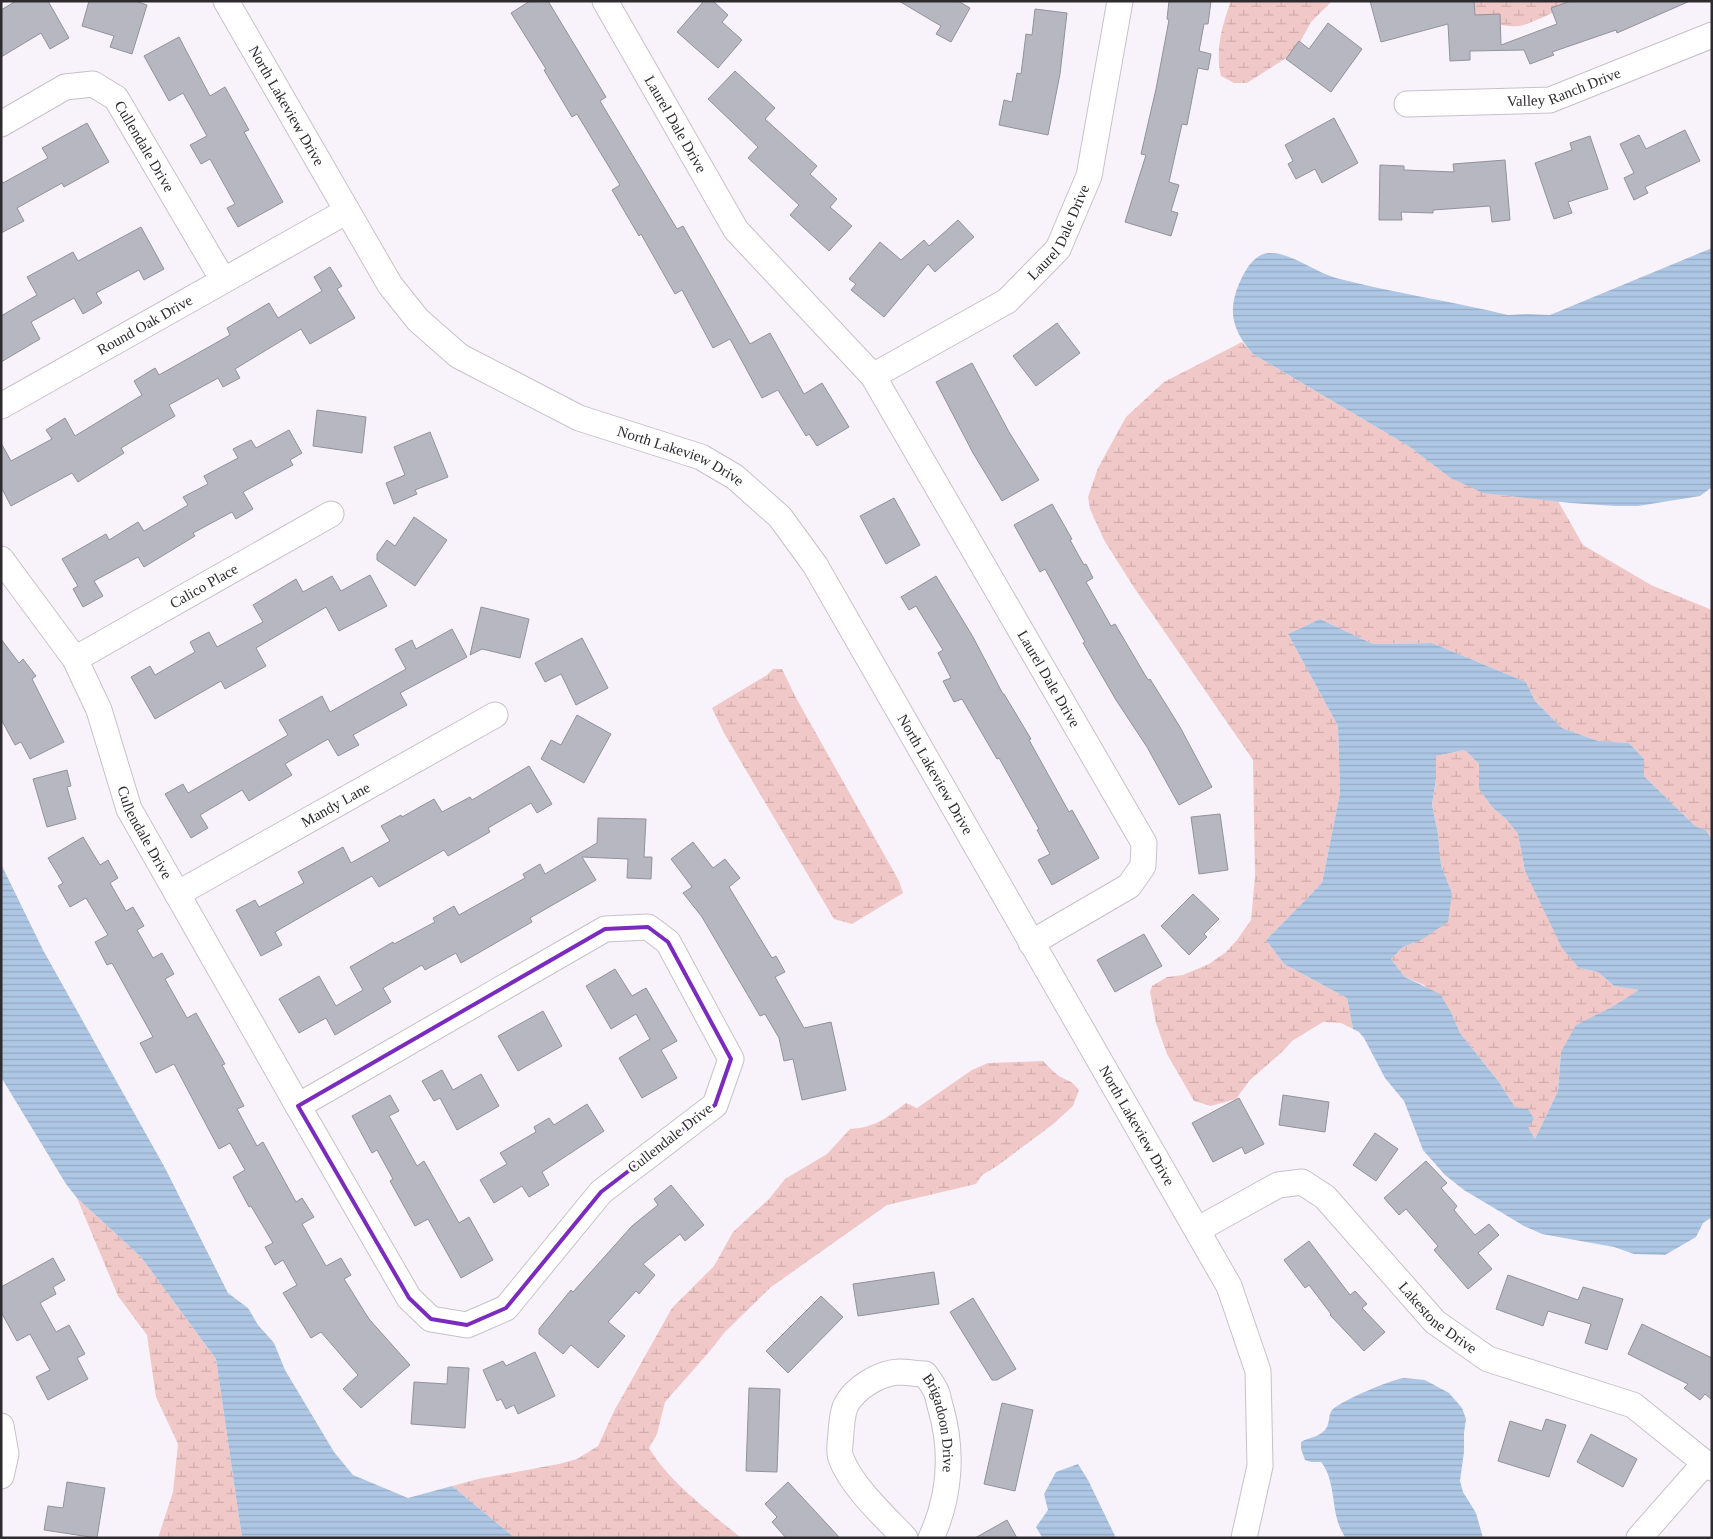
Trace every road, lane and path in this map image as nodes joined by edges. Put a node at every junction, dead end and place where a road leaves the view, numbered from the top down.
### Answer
1 (226, 1) edge
2 (605, 1) edge
3 (1120, 1) edge
4 (1712, 35) edge
5 (1406, 104) dead end
6 (1, 124) edge
7 (347, 211) junction
8 (223, 280) junction
9 (873, 376) junction
10 (1, 406) edge
11 (331, 514) dead end
12 (1, 559) edge
13 (75, 659) junction
14 (495, 715) dead end
15 (177, 894) junction
16 (1032, 943) junction
17 (298, 1106) junction
18 (1198, 1230) junction
19 (1, 1426) edge
20 (1708, 1465) edge
21 (1, 1476) edge
22 (905, 1538) edge
23 (931, 1538) edge
24 (1244, 1538) edge
25 (1639, 1538) edge

1 - 7 street, North Lakeview Drive
2 - 9 street, Laurel Dale Drive
3 - 9 street, Laurel Dale Drive
4 - 5 street, Valley Ranch Drive
6 - 8 street, Cullendale Drive
7 - 8 street, Round Oak Drive
7 - 16 street, North Lakeview Drive
8 - 10 street, Round Oak Drive
9 - 16 street, Laurel Dale Drive
11 - 13 street, Calico Place
12 - 13 street, Cullendale Drive
13 - 15 street, Cullendale Drive
14 - 15 street, Mandy Lane
15 - 17 street, Cullendale Drive
16 - 18 street, North Lakeview Drive
17 - 17 street, Cullendale Drive
18 - 20 street, Lakestone Drive
18 - 24 street, North Lakeview Drive
19 - 21 street
20 - 25 street, Lakestone Drive
22 - 23 street, Brigadoon Drive

